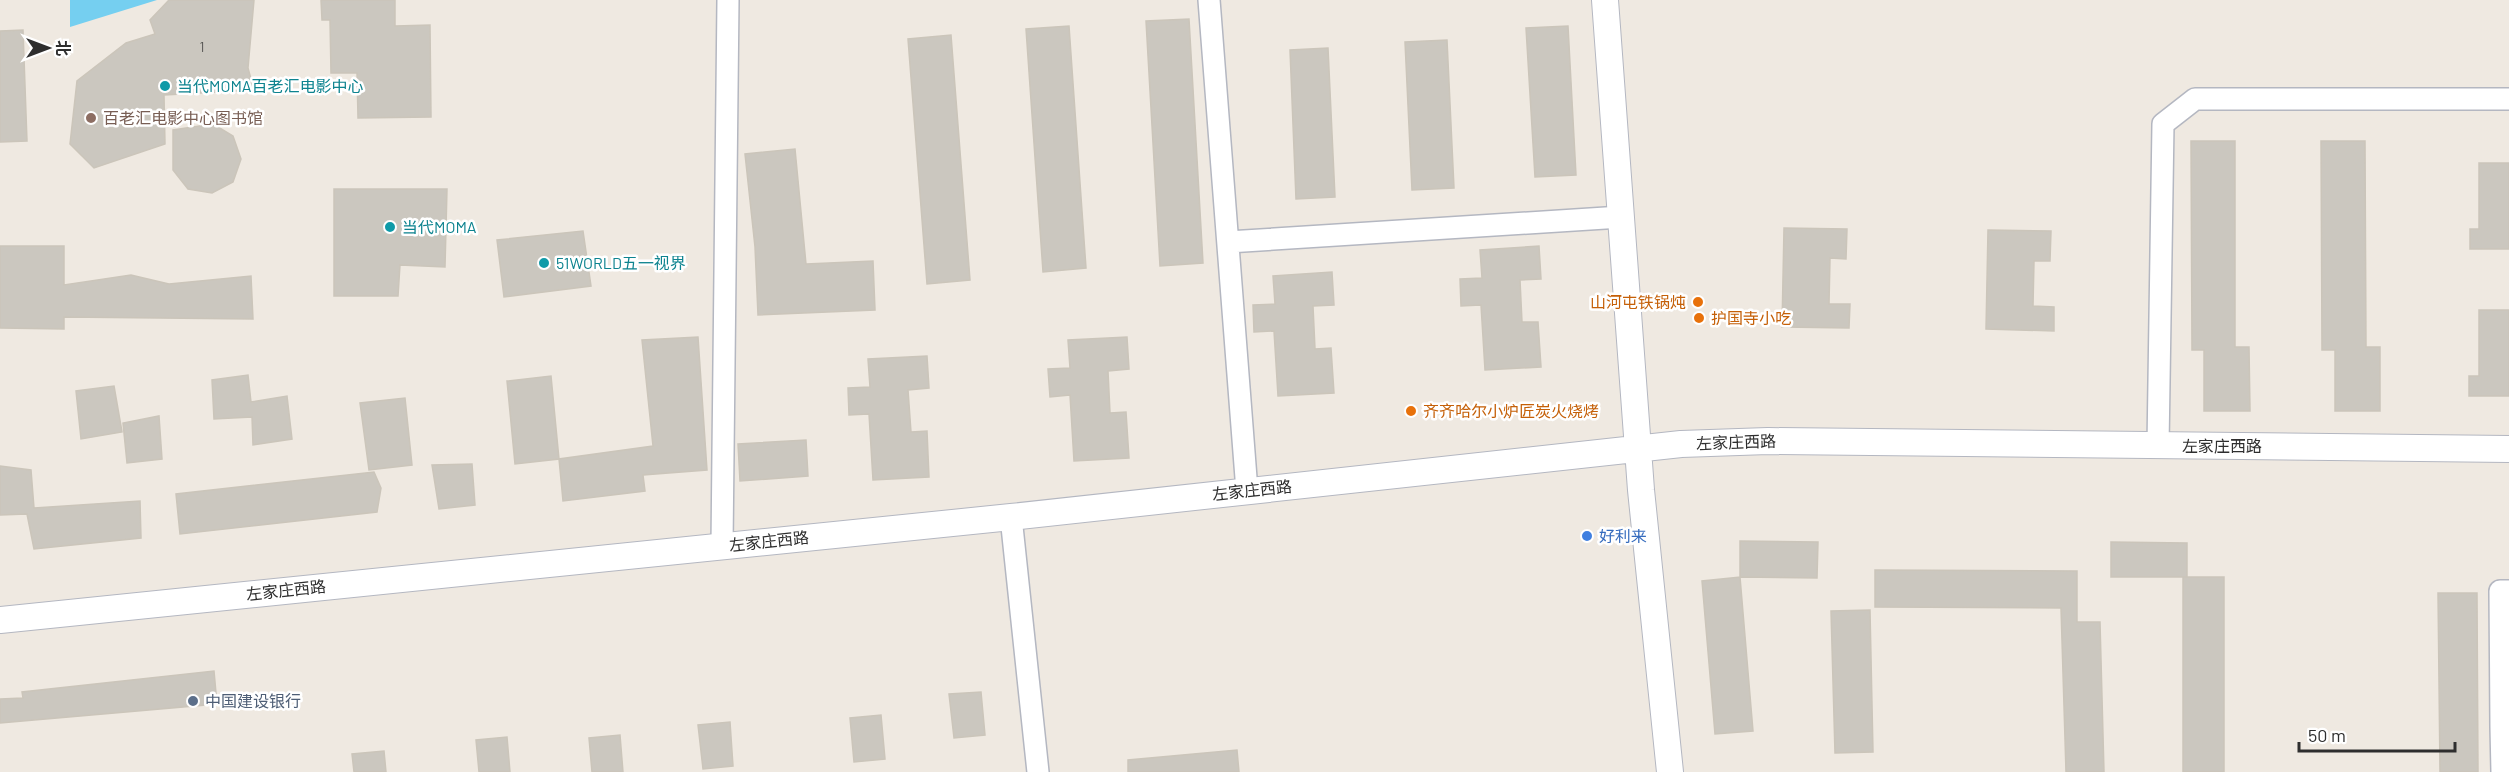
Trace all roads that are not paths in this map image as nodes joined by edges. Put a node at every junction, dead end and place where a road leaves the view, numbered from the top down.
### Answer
1 (728, 0) edge
2 (1209, 0) edge
3 (1605, 0) edge
4 (2509, 99) edge
5 (1621, 217) junction
6 (1228, 242) junction
7 (2158, 446) junction
8 (1638, 449) junction
9 (2509, 449) edge
10 (1247, 491) junction
11 (1011, 517) junction
12 (722, 545) junction
13 (2509, 591) edge
14 (0, 620) edge
15 (2505, 727) edge
16 (1038, 772) edge
17 (1670, 772) edge
18 (2502, 772) edge

1 - 12 street
2 - 6 street
3 - 5 street
4 - 7 street
5 - 6 street
5 - 8 street
6 - 10 street
7 - 8 street, 左家庄西路
7 - 9 street, 左家庄西路
8 - 10 street, 左家庄西路
8 - 17 street
10 - 11 street, 左家庄西路
11 - 12 street, 左家庄西路
11 - 16 street
12 - 14 street, 左家庄西路
13 - 15 street
15 - 18 street

